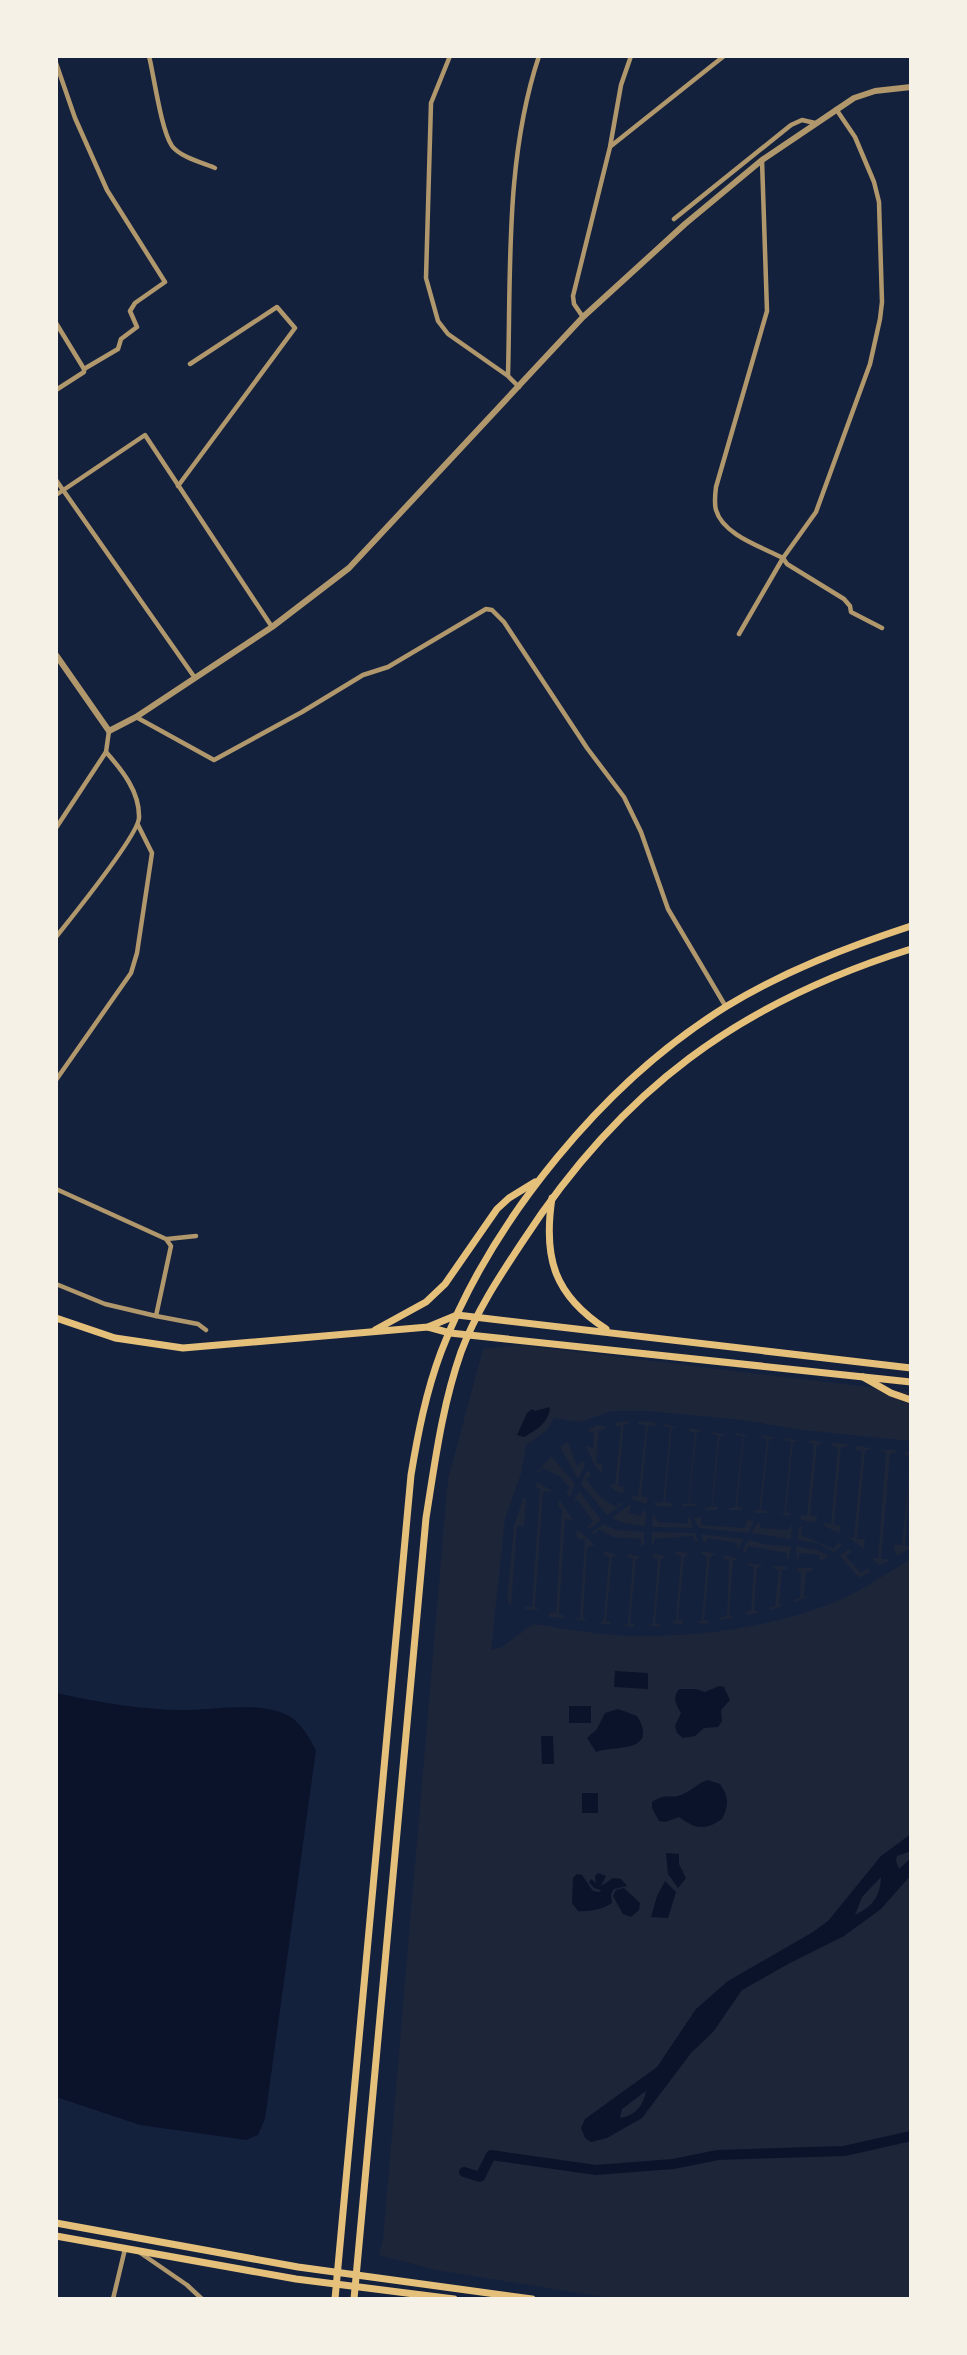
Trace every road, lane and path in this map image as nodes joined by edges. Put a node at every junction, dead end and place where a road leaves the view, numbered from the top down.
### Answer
1 (149, 56) edge
2 (450, 56) edge
3 (539, 56) edge
4 (631, 56) edge
5 (724, 56) edge
6 (56, 63) edge
7 (911, 87) edge
8 (836, 108) junction
9 (815, 123) junction
10 (610, 147) junction
11 (762, 160) junction
12 (215, 168) dead end
13 (674, 219) dead end
14 (583, 317) junction
15 (56, 323) edge
16 (190, 364) dead end
17 (84, 369) junction
18 (508, 376) junction
19 (519, 387) junction
20 (56, 390) edge
21 (56, 480) edge
22 (178, 486) junction
23 (63, 490) junction
24 (56, 495) edge
25 (783, 558) junction
26 (272, 627) junction
27 (882, 628) dead end
28 (739, 634) dead end
29 (56, 655) edge
30 (195, 678) junction
31 (136, 717) junction
32 (109, 731) junction
33 (106, 752) junction
34 (138, 825) junction
35 (56, 828) edge
36 (911, 926) edge
37 (56, 937) edge
38 (911, 949) edge
39 (726, 1007) junction
40 (56, 1080) edge
41 (539, 1180) junction
42 (56, 1189) edge
43 (553, 1195) junction
44 (196, 1236) dead end
45 (166, 1239) junction
46 (56, 1284) edge
47 (457, 1315) junction
48 (156, 1316) junction
49 (477, 1317) junction
50 (56, 1318) edge
51 (428, 1327) junction
52 (206, 1330) dead end
53 (609, 1331) junction
54 (370, 1333) junction
55 (450, 1333) junction
56 (469, 1334) junction
57 (911, 1368) edge
58 (862, 1376) junction
59 (911, 1382) edge
60 (911, 1400) edge
61 (372, 1774) dead end
62 (382, 1774) junction
63 (56, 2223) edge
64 (56, 2236) edge
65 (125, 2249) junction
66 (137, 2251) junction
67 (113, 2299) edge
68 (202, 2299) edge
69 (335, 2299) edge
70 (354, 2299) edge
71 (454, 2299) edge
72 (532, 2299) edge

1 - 12 street
2 - 18 street
3 - 18 street
4 - 10 street
5 - 10 street
6 - 17 street
7 - 8 street
8 - 9 street
8 - 25 street
9 - 11 street
9 - 13 street
10 - 14 street
11 - 14 street
11 - 25 street
14 - 19 street
15 - 17 street
16 - 22 street
17 - 20 street
18 - 19 street
19 - 26 street
21 - 23 street
22 - 23 street
22 - 26 street
23 - 24 street
23 - 30 street
25 - 27 street
25 - 28 street
26 - 30 street
29 - 32 street
30 - 31 street
31 - 32 street
31 - 39 street
32 - 33 street
33 - 34 street
33 - 35 street
34 - 37 street
34 - 40 street
36 - 39 main road
38 - 43 main road
39 - 41 main road
41 - 47 main road
41 - 54 main road
42 - 45 street
43 - 49 main road
43 - 53 main road
44 - 45 street
45 - 48 street
46 - 48 street
47 - 49 main road
47 - 51 main road
47 - 55 main road
48 - 52 street
49 - 53 main road
49 - 56 main road
50 - 54 main road
51 - 54 main road
51 - 55 main road
53 - 57 main road
55 - 56 main road
55 - 62 main road
56 - 58 main road
56 - 70 main road
58 - 59 main road
58 - 60 main road
61 - 62 main road
62 - 69 main road
63 - 72 main road
64 - 65 main road
65 - 66 main road
65 - 67 street
66 - 68 street
66 - 71 main road

